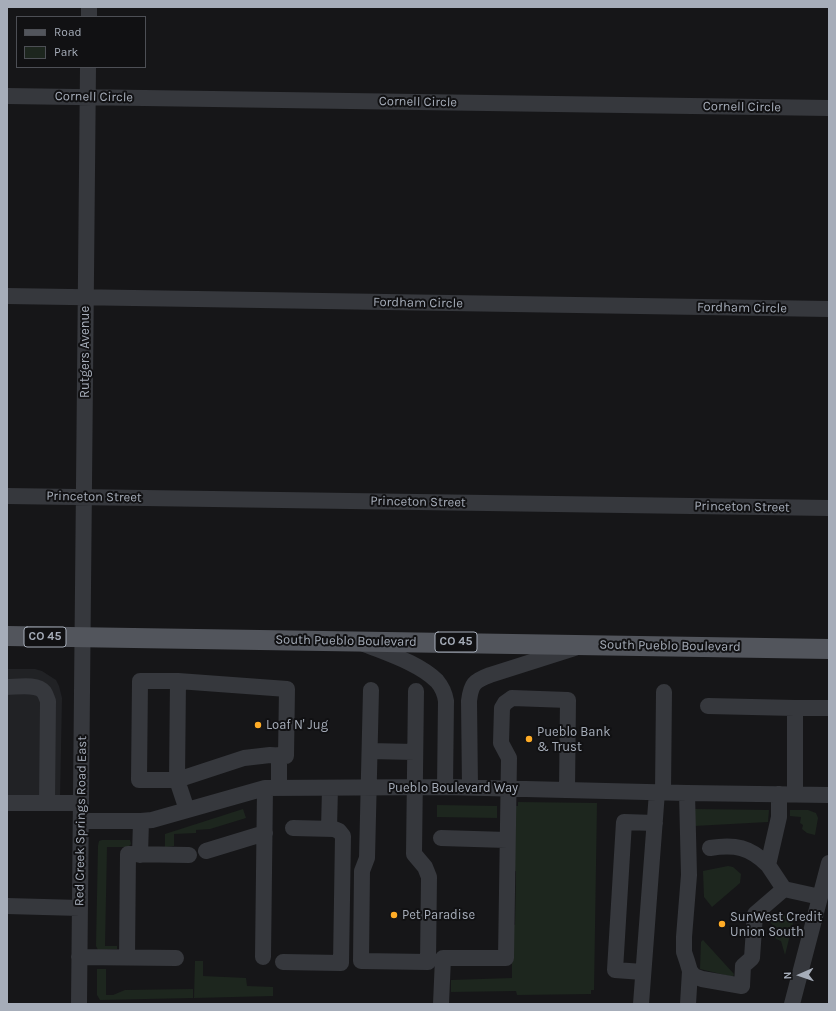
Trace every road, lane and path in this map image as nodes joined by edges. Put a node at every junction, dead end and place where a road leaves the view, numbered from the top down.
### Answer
1 (88, 68) edge
2 (7, 96) edge
3 (87, 97) junction
4 (829, 108) edge
5 (7, 296) edge
6 (85, 297) junction
7 (829, 309) edge
8 (7, 496) edge
9 (84, 497) junction
10 (829, 508) edge
11 (7, 636) edge
12 (83, 637) junction
13 (357, 641) junction
14 (587, 645) junction
15 (829, 649) edge
16 (178, 681) junction
17 (7, 687) edge
18 (371, 690) dead end
19 (416, 691) dead end
20 (664, 692) dead end
21 (708, 706) dead end
22 (795, 708) junction
23 (829, 708) edge
24 (370, 751) junction
25 (416, 752) junction
26 (279, 756) junction
27 (177, 780) junction
28 (369, 787) junction
29 (415, 787) junction
30 (445, 787) junction
31 (470, 787) junction
32 (272, 788) junction
33 (330, 788) junction
34 (508, 788) junction
35 (567, 790) junction
36 (660, 792) junction
37 (687, 793) junction
38 (787, 794) junction
39 (829, 795) edge
40 (7, 803) edge
41 (46, 803) junction
42 (81, 803) junction
43 (186, 810) junction
44 (81, 821) junction
45 (142, 821) junction
46 (655, 823) junction
47 (293, 828) dead end
48 (329, 828) junction
49 (265, 833) junction
50 (441, 838) dead end
51 (508, 840) junction
52 (710, 848) dead end
53 (206, 851) dead end
54 (140, 855) junction
55 (189, 855) dead end
56 (829, 863) edge
57 (768, 865) junction
58 (784, 889) junction
59 (820, 897) junction
60 (7, 906) edge
61 (80, 908) junction
62 (79, 957) junction
63 (263, 957) dead end
64 (127, 958) junction
65 (176, 958) dead end
66 (283, 962) dead end
67 (690, 971) junction
68 (643, 972) junction
69 (79, 1004) edge
70 (441, 1004) edge
71 (640, 1004) edge
72 (688, 1004) edge
73 (792, 1004) edge

1 - 3 street, Rutgers Avenue
2 - 3 street, Cornell Circle
3 - 4 street, Cornell Circle
3 - 6 street, Rutgers Avenue
5 - 6 street, Fordham Circle
6 - 7 street, Fordham Circle
6 - 9 street, Rutgers Avenue
8 - 9 street, Princeton Street
9 - 10 street, Princeton Street
9 - 12 street, Rutgers Avenue
11 - 12 main road, South Pueblo Boulevard / CO 45
12 - 13 main road, South Pueblo Boulevard / CO 45
12 - 42 street, Red Creek Springs Road East
13 - 14 main road, South Pueblo Boulevard / CO 45
13 - 30 street
14 - 15 main road, South Pueblo Boulevard / CO 45
14 - 31 street
16 - 26 street
16 - 27 street
16 - 27 street
17 - 41 street
18 - 24 street
19 - 25 street
20 - 36 street
21 - 22 street
22 - 23 street
22 - 38 street
24 - 25 street
24 - 28 street
25 - 29 street
26 - 27 street
26 - 32 street
27 - 43 street
28 - 29 street, Pueblo Boulevard Way
28 - 29 street
28 - 33 street, Pueblo Boulevard Way
29 - 30 street, Pueblo Boulevard Way
30 - 31 street, Pueblo Boulevard Way
31 - 34 street, Pueblo Boulevard Way
32 - 33 street, Pueblo Boulevard Way
32 - 43 street, Pueblo Boulevard Way
32 - 49 street
33 - 48 street
34 - 35 street, Pueblo Boulevard Way
34 - 35 street
34 - 51 street
35 - 36 street, Pueblo Boulevard Way
36 - 37 street, Pueblo Boulevard Way
36 - 46 street
37 - 38 street, Pueblo Boulevard Way
37 - 67 street
38 - 39 street, Pueblo Boulevard Way
38 - 57 street
40 - 41 street
41 - 42 street
42 - 44 street, Red Creek Springs Road East
43 - 45 street, Pueblo Boulevard Way
44 - 45 street, Pueblo Boulevard Way
44 - 61 street, Red Creek Springs Road East
45 - 54 street
46 - 68 street
46 - 68 street
47 - 48 street
48 - 66 street
49 - 53 street
49 - 63 street
50 - 51 street
51 - 70 street
52 - 57 street
54 - 55 street
54 - 64 street
56 - 59 street
57 - 58 street
58 - 59 street
58 - 67 street
59 - 73 street
60 - 61 street
61 - 62 street, Red Creek Springs Road East
62 - 64 street
62 - 69 street, Red Creek Springs Road East
64 - 65 street
67 - 72 street
68 - 71 street

